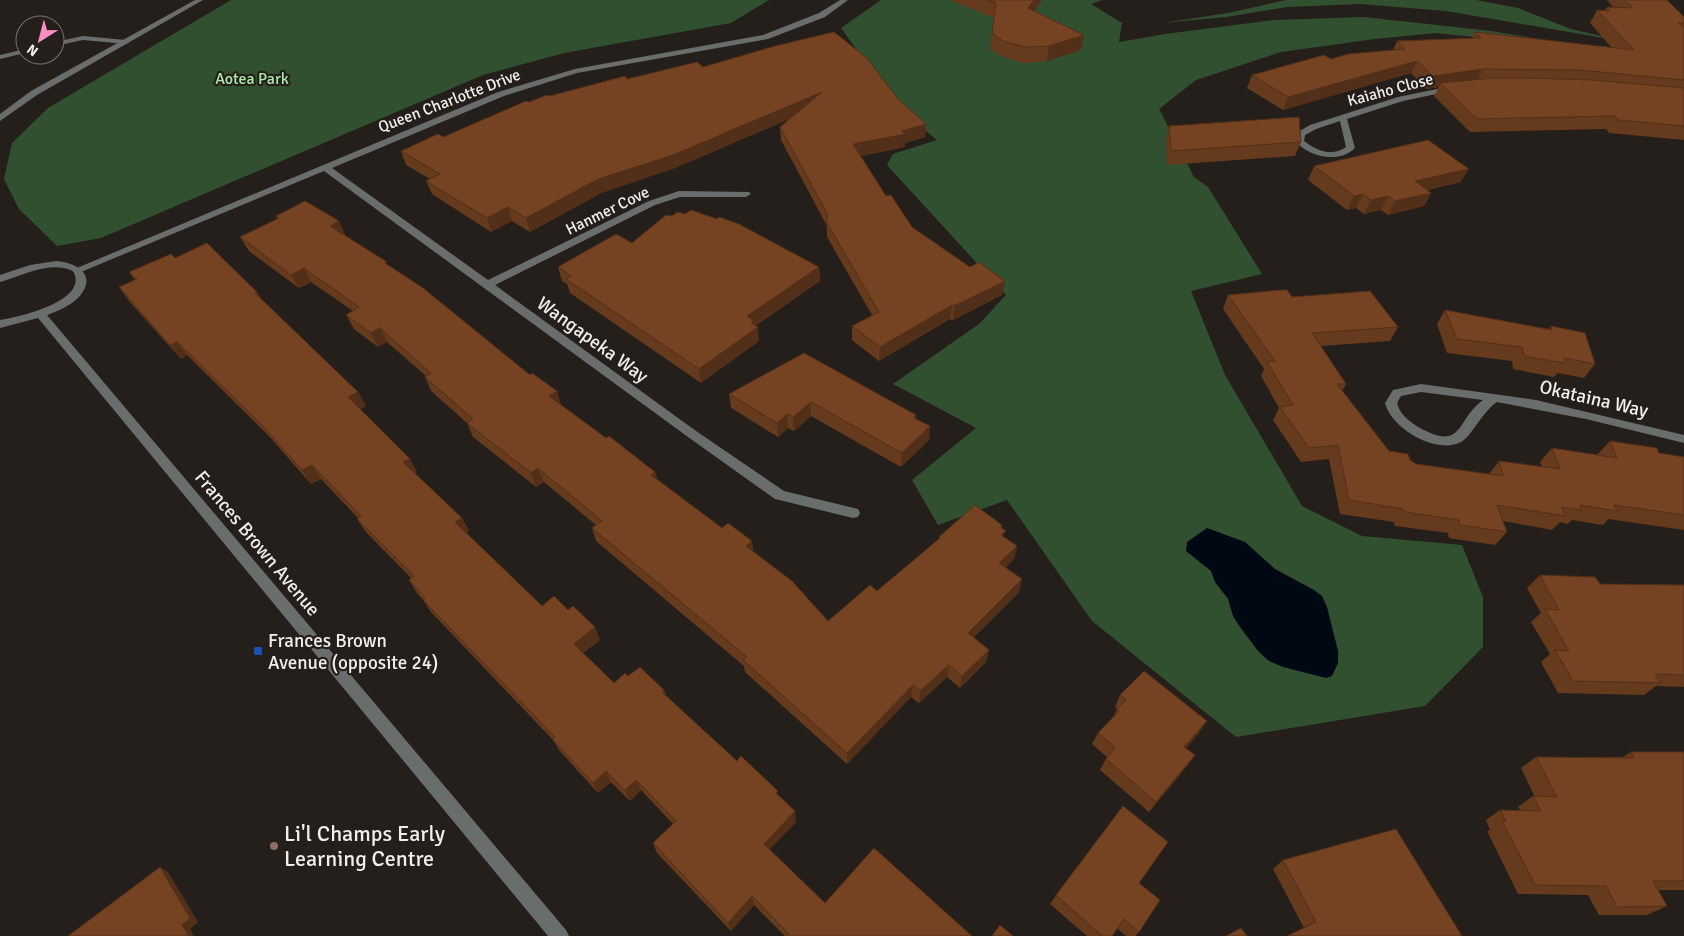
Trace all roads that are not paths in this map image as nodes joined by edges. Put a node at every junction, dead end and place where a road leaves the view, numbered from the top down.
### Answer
1 (200, 0) edge
2 (845, 0) edge
3 (65, 42) edge
4 (126, 42) junction
5 (15, 53) edge
6 (0, 57) edge
7 (1461, 88) edge
8 (0, 118) edge
9 (1343, 118) junction
10 (326, 167) junction
11 (746, 194) dead end
12 (77, 270) junction
13 (2, 274) edge
14 (489, 284) junction
15 (41, 315) junction
16 (0, 324) edge
17 (1495, 397) junction
18 (1684, 439) edge
19 (853, 513) dead end
20 (560, 936) edge

1 - 4 street
2 - 10 street, Queen Charlotte Drive
3 - 4 street
4 - 8 street
5 - 6 street
7 - 9 street, Kaiaho Close
9 - 9 street, Kaiaho Close
10 - 12 street, Queen Charlotte Drive
10 - 14 street, Wangapeka Way
11 - 14 street, Hanmer Cove
12 - 13 street
12 - 15 street
14 - 19 street, Wangapeka Way
15 - 16 street
15 - 20 street, Frances Brown Avenue
17 - 17 street, Okataina Way
17 - 18 street, Okataina Way

